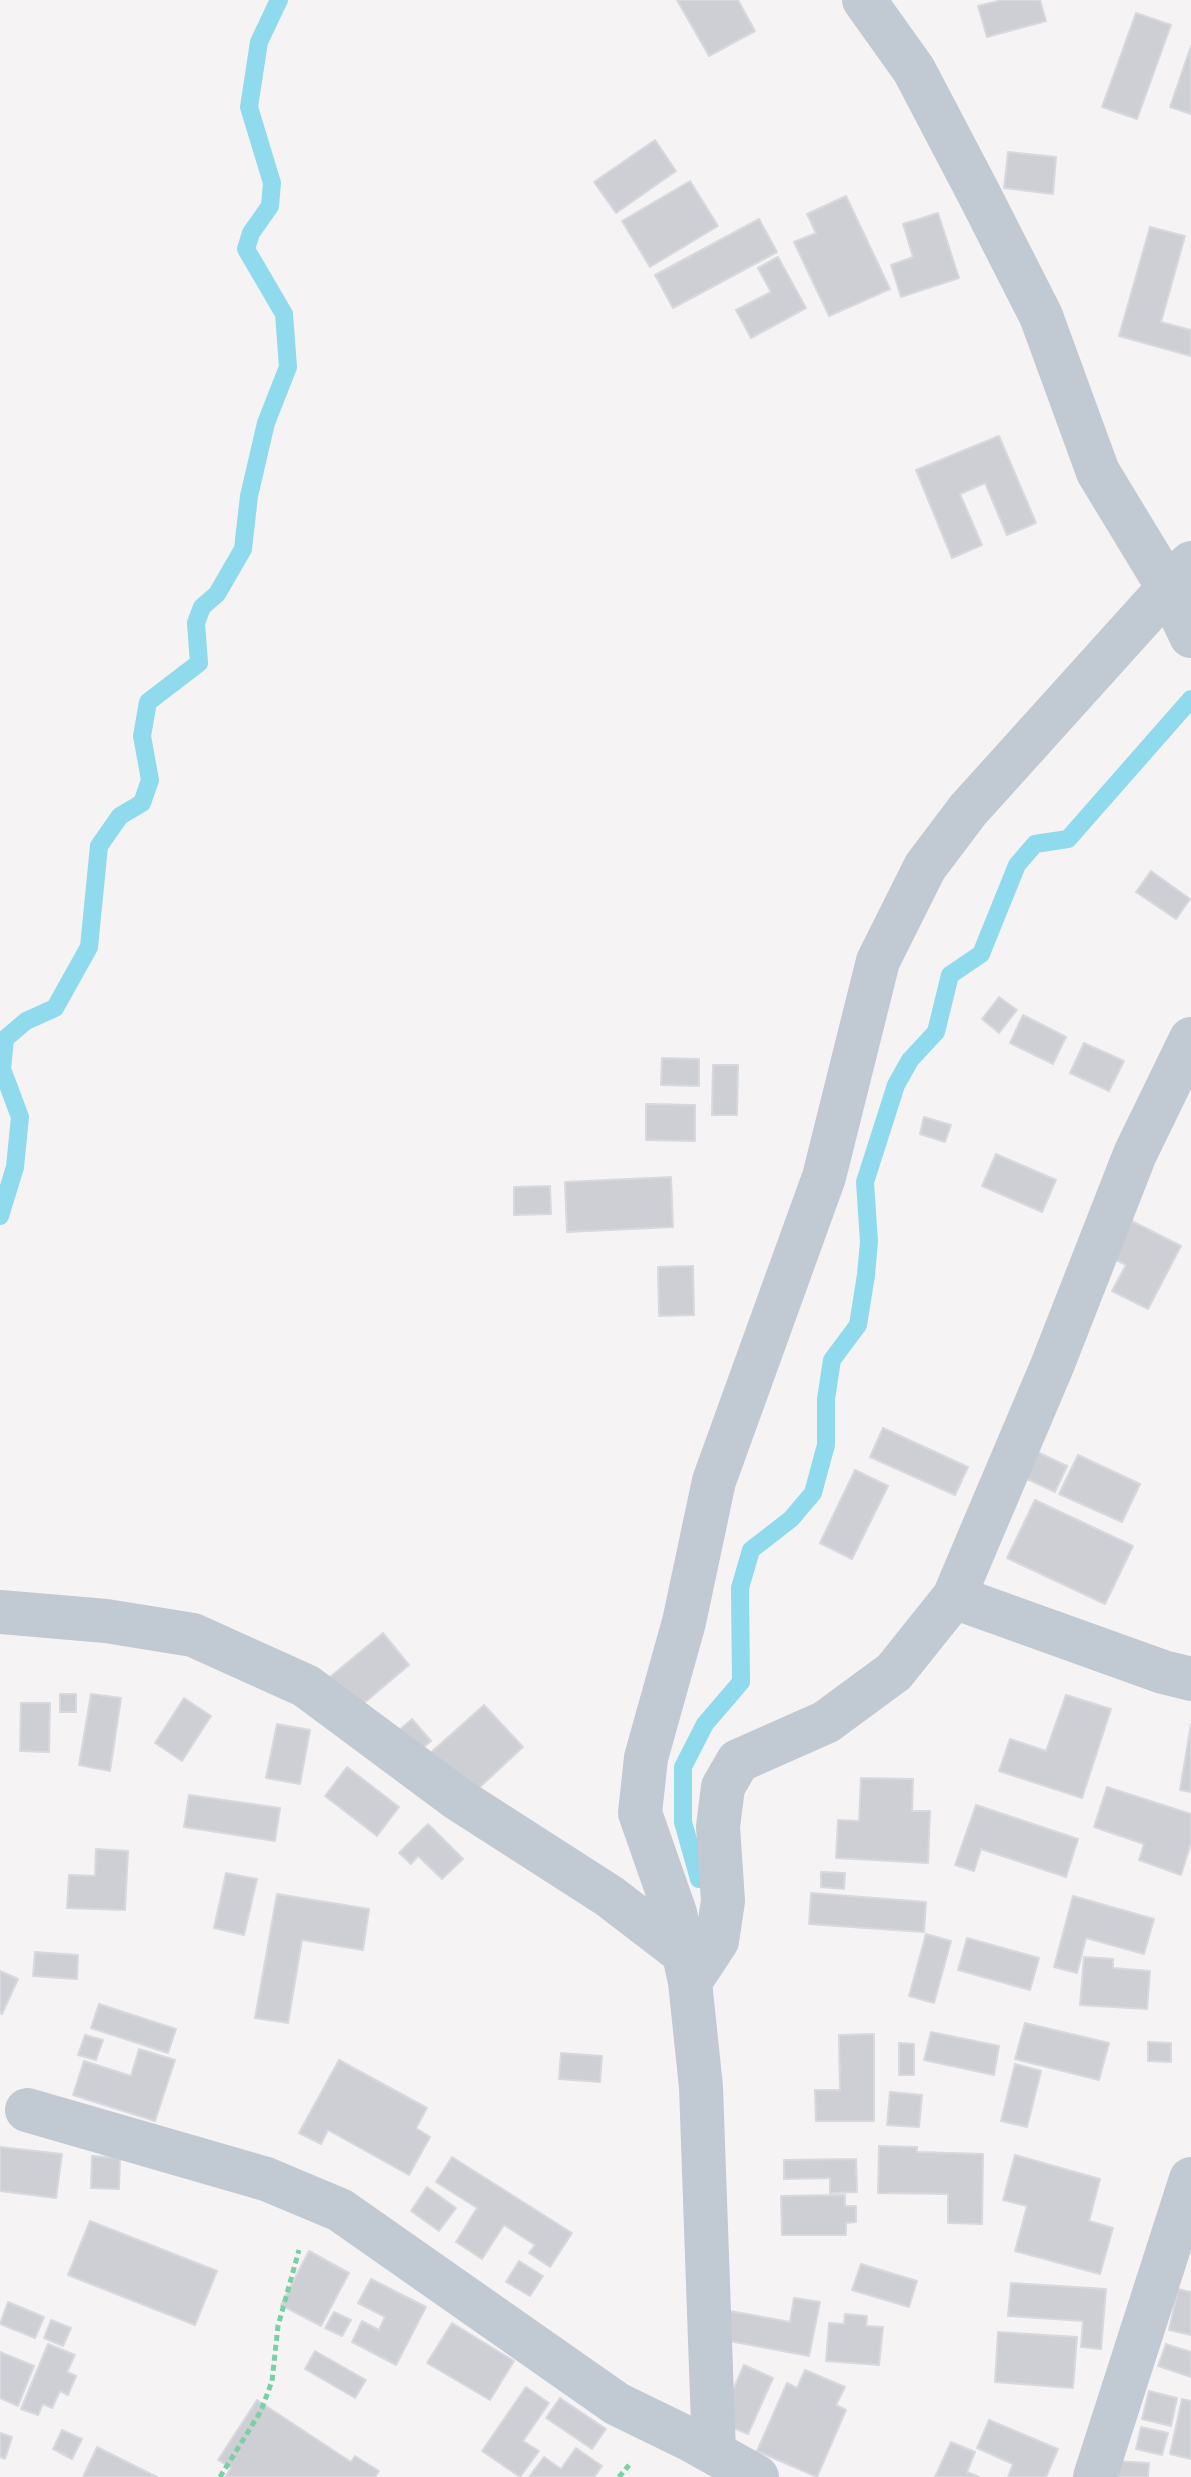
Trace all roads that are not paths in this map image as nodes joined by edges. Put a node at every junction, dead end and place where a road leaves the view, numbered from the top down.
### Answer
1 (864, 0) edge
2 (1180, 576) edge
3 (1191, 636) edge
4 (1191, 1039) edge
5 (954, 1597) junction
6 (0, 1612) edge
7 (1191, 1679) edge
8 (688, 1968) junction
9 (27, 2110) dead end
10 (1191, 2179) edge
11 (714, 2453) junction
12 (757, 2477) edge
13 (1095, 2477) edge

1 - 2 street
2 - 3 street
2 - 8 street
4 - 5 street
5 - 7 street
5 - 8 street
6 - 8 street
8 - 11 street
9 - 11 street
10 - 13 street
11 - 12 street

